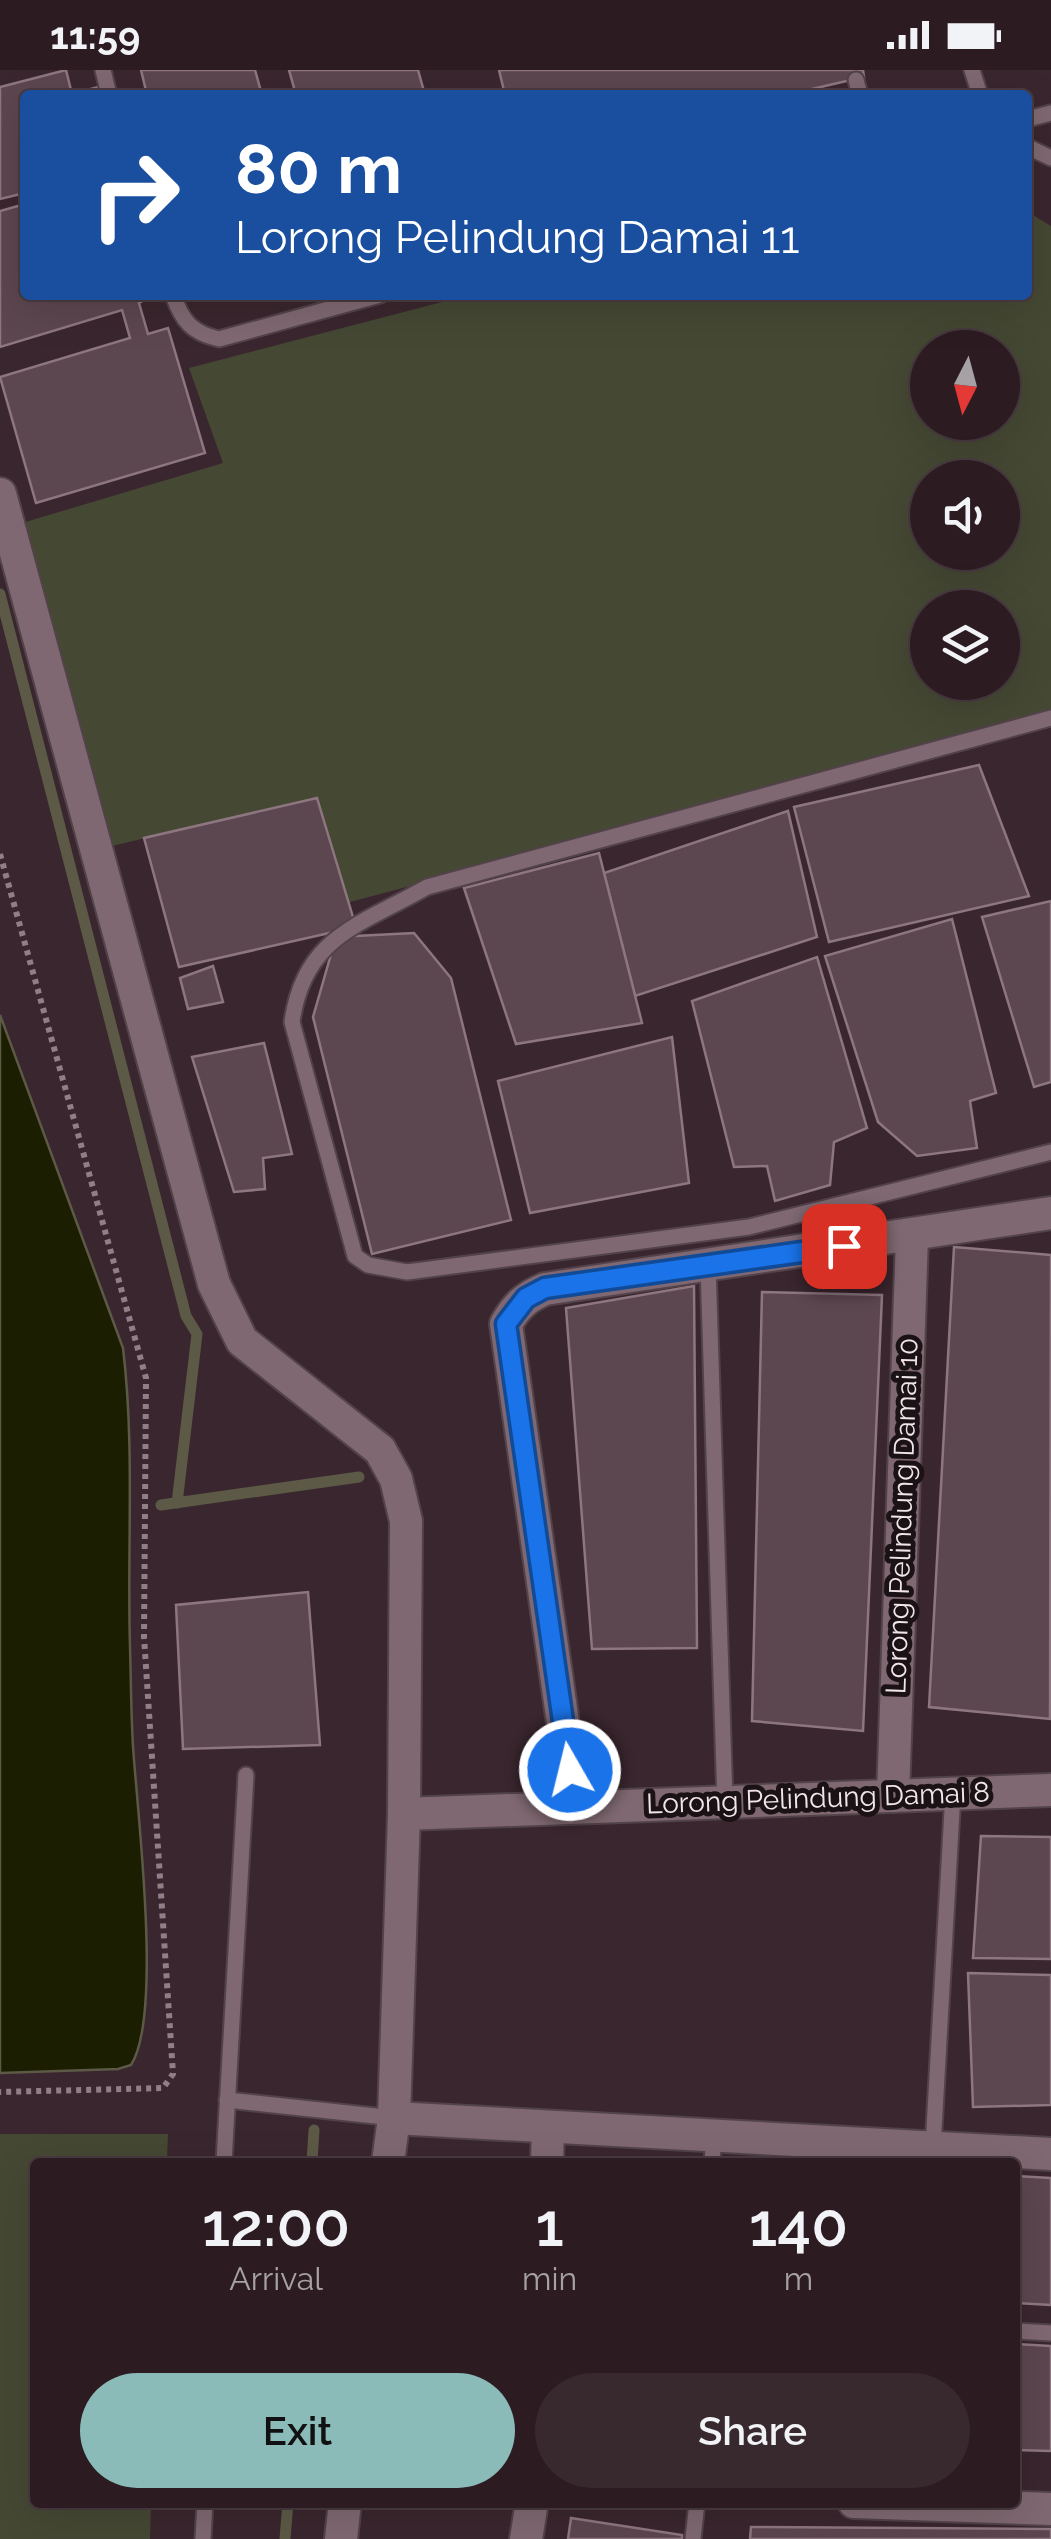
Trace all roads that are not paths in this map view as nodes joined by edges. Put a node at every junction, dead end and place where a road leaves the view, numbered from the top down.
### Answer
1 (175, 300) edge
2 (362, 300) edge
3 (0, 494) edge
4 (1051, 718) edge
5 (1051, 1152) edge
6 (1051, 1213) edge
7 (912, 1236) junction
8 (708, 1265) junction
9 (246, 1776) dead end
10 (1051, 1790) edge
11 (953, 1793) junction
12 (893, 1796) junction
13 (725, 1802) junction
14 (575, 1808) junction
15 (404, 1814) junction
16 (227, 2100) junction
17 (394, 2118) junction
18 (548, 2128) junction
19 (933, 2147) junction
20 (713, 2149) edge
21 (1051, 2154) edge
22 (224, 2158) edge
23 (389, 2158) edge
24 (546, 2158) edge
25 (1020, 2331) edge
26 (1051, 2332) edge
27 (205, 2508) edge
28 (345, 2508) edge
29 (531, 2508) edge
30 (696, 2508) edge
31 (1020, 2508) edge
32 (1051, 2509) edge
33 (203, 2539) edge
34 (341, 2539) edge
35 (526, 2539) edge
36 (693, 2539) edge

1 - 2 lane
3 - 15 street
4 - 5 lane
6 - 7 street
7 - 8 street
7 - 12 street, Lorong Pelindung Damai 10
8 - 13 lane
8 - 14 street
9 - 16 lane
10 - 11 street, Lorong Pelindung Damai 8
11 - 12 street, Lorong Pelindung Damai 8
11 - 19 lane
12 - 13 street, Lorong Pelindung Damai 8
13 - 14 street, Lorong Pelindung Damai 8
14 - 15 street, Lorong Pelindung Damai 8
15 - 17 street
16 - 17 lane
16 - 22 lane
17 - 18 street
17 - 23 street
18 - 20 street
18 - 24 street
19 - 20 street
19 - 21 street
25 - 26 lane
27 - 33 lane
28 - 34 street
29 - 35 street
30 - 36 lane
31 - 32 street

